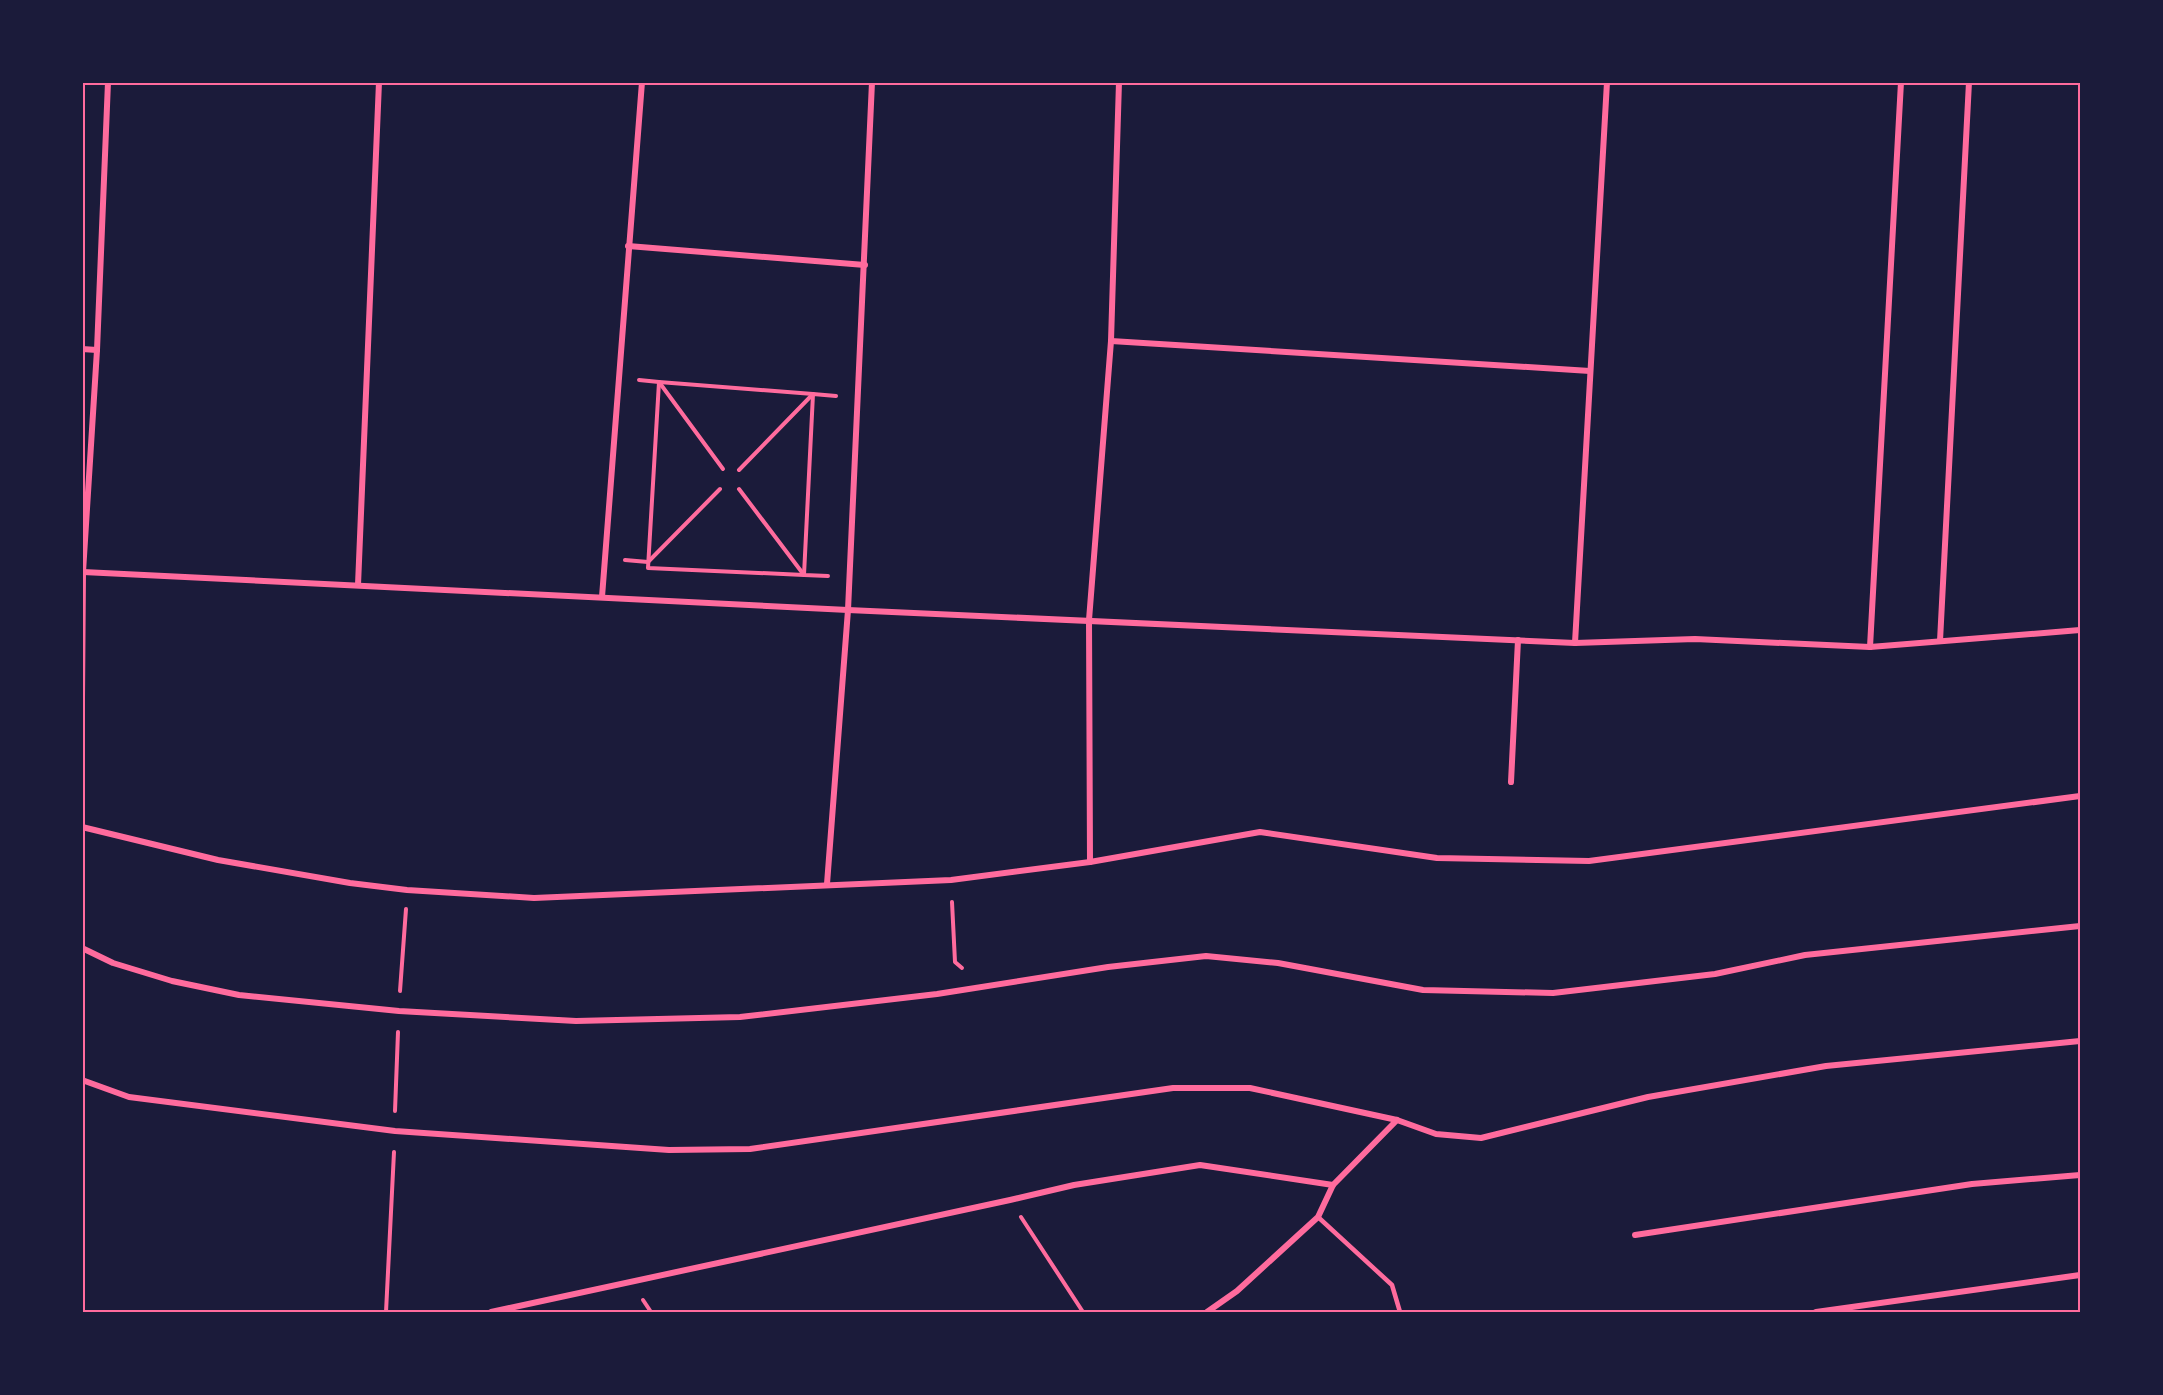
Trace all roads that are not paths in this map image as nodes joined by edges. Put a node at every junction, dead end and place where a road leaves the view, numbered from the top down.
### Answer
1 (108, 82) edge
2 (379, 82) edge
3 (642, 82) edge
4 (872, 82) edge
5 (1119, 82) edge
6 (1607, 82) edge
7 (1902, 82) edge
8 (1969, 82) edge
9 (628, 246) junction
10 (865, 265) junction
11 (1111, 341) junction
12 (82, 350) edge
13 (97, 350) junction
14 (1590, 371) junction
15 (85, 500) edge
16 (83, 572) edge
17 (358, 585) junction
18 (602, 597) junction
19 (848, 610) junction
20 (1089, 620) junction
21 (2080, 630) edge
22 (1518, 640) junction
23 (1941, 642) junction
24 (1575, 643) junction
25 (1870, 647) junction
26 (82, 698) edge
27 (1511, 782) dead end
28 (2080, 796) edge
29 (82, 827) edge
30 (1090, 862) junction
31 (827, 884) junction
32 (2080, 926) edge
33 (82, 948) edge
34 (2080, 1041) edge
35 (82, 1080) edge
36 (1397, 1120) junction
37 (2080, 1175) edge
38 (1333, 1185) junction
39 (1318, 1217) junction
40 (1635, 1235) dead end
41 (2080, 1275) edge
42 (490, 1312) edge
43 (1208, 1312) edge
44 (1400, 1312) edge
45 (1816, 1312) edge

1 - 13 street
2 - 17 street
3 - 9 street
4 - 10 street
5 - 11 street
6 - 14 street
7 - 25 street
8 - 23 street
9 - 10 street
9 - 18 street
10 - 19 street
11 - 14 street
11 - 20 street
12 - 13 street
13 - 15 street
14 - 24 street
15 - 16 street
16 - 17 street
16 - 26 street
17 - 18 street
18 - 19 street
19 - 20 street
19 - 31 street
20 - 22 street
20 - 30 street
21 - 23 street
22 - 24 street
22 - 27 street
23 - 25 street
24 - 25 street
28 - 30 street
29 - 31 street
30 - 31 street
32 - 33 street
34 - 36 street
35 - 36 street
36 - 38 street
37 - 40 street
38 - 39 street
38 - 42 street
39 - 43 street
39 - 44 lane
41 - 45 street

